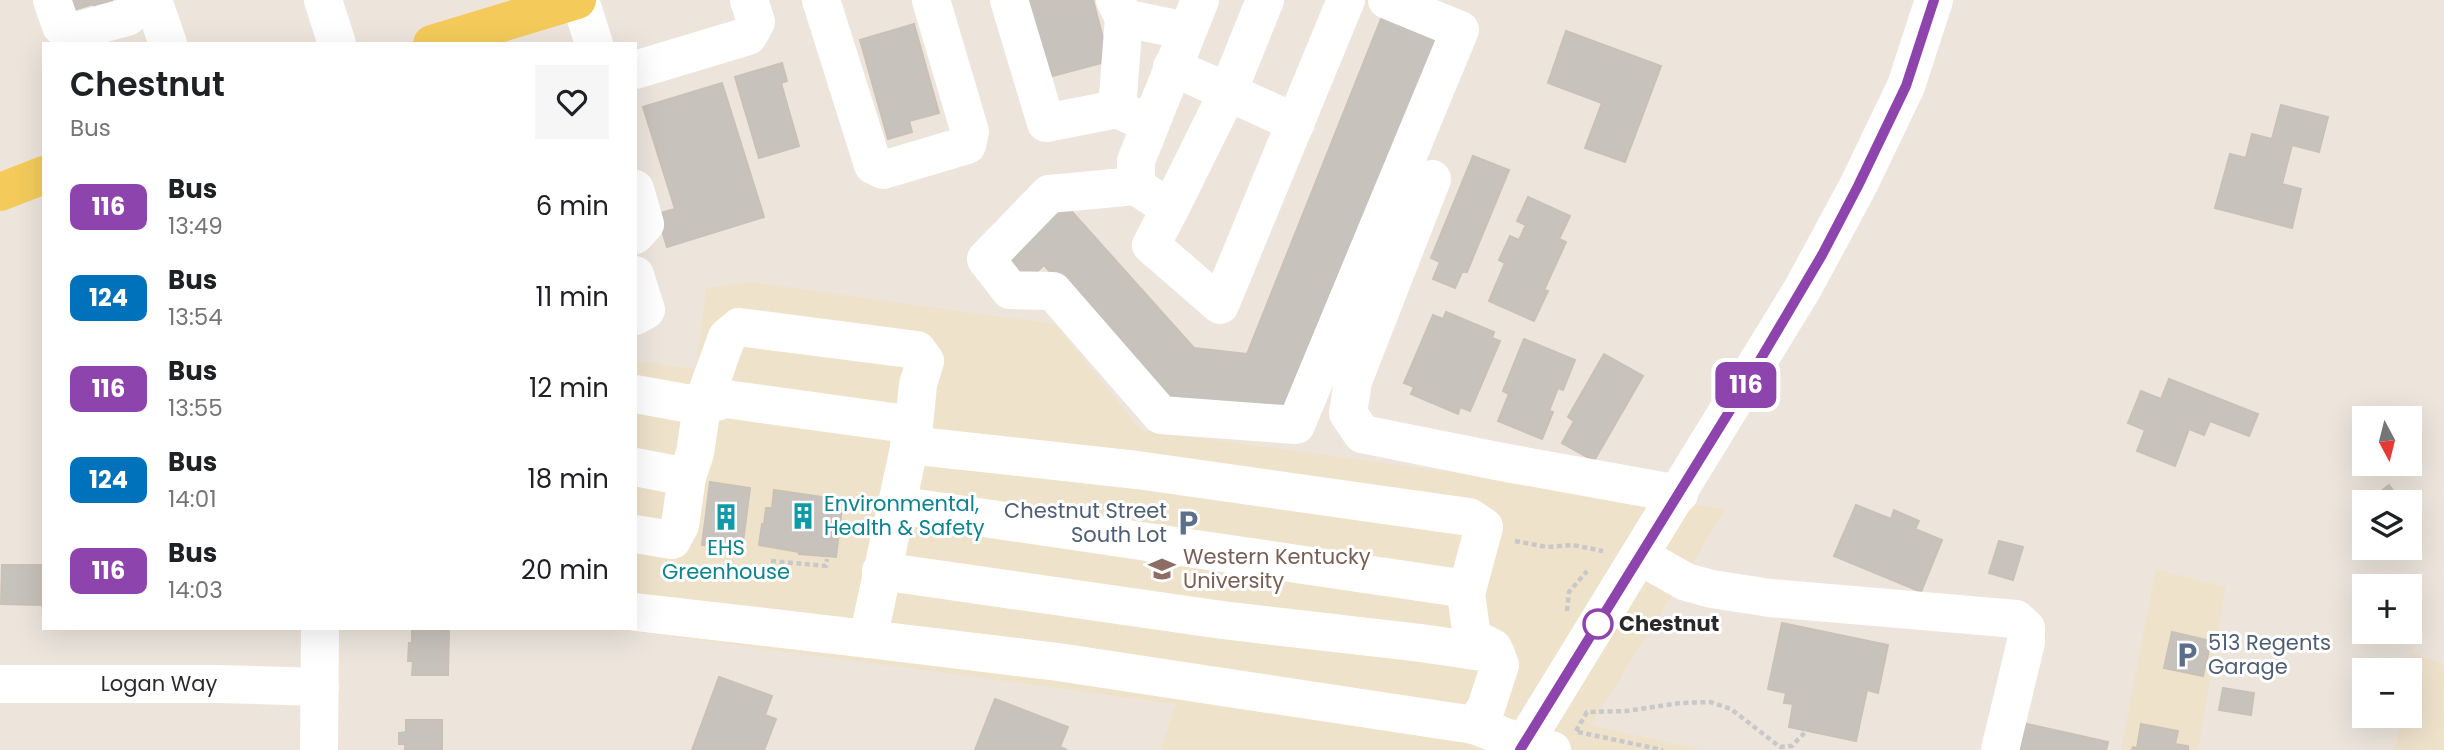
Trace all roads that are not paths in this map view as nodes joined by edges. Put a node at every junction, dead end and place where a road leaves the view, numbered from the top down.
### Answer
1 (40, 0) edge
2 (51, 0) edge
3 (139, 0) edge
4 (153, 0) edge
5 (323, 0) edge
6 (579, 0) edge
7 (749, 0) edge
8 (821, 0) edge
9 (931, 0) edge
10 (1009, 0) edge
11 (1265, 0) edge
12 (1346, 0) edge
13 (1387, 0) edge
14 (1934, 0) edge
15 (1119, 9) edge
16 (1193, 16) edge
17 (56, 42) edge
18 (167, 42) edge
19 (336, 42) edge
20 (447, 42) edge
21 (593, 42) edge
22 (1172, 66) junction
23 (637, 69) edge
24 (1228, 92) junction
25 (1134, 116) junction
26 (1296, 123) junction
27 (1136, 174) junction
28 (42, 176) edge
29 (1432, 179) dead end
30 (0, 192) edge
31 (637, 196) edge
32 (1170, 209) junction
33 (637, 233) edge
34 (637, 281) edge
35 (637, 315) edge
36 (637, 394) edge
37 (702, 406) junction
38 (911, 435) junction
39 (637, 467) edge
40 (687, 477) junction
41 (1679, 494) junction
42 (896, 505) junction
43 (637, 534) edge
44 (1640, 556) junction
45 (881, 571) junction
46 (1467, 589) junction
47 (637, 612) edge
48 (320, 630) edge
49 (868, 639) junction
50 (1496, 654) junction
51 (0, 684) edge
52 (320, 687) junction
53 (1474, 725) junction
54 (1532, 748) edge
55 (319, 750) edge
56 (2000, 750) edge

1 - 17 street
2 - 3 street
4 - 18 street
5 - 19 street
6 - 20 main road
6 - 21 street
7 - 23 street
8 - 9 street
10 - 25 street
11 - 24 street
12 - 26 street
13 - 27 street
14 - 41 street
15 - 16 street
15 - 25 street
16 - 22 street
22 - 24 street
22 - 25 street
24 - 26 street
24 - 32 street
25 - 27 street
26 - 32 street
27 - 32 street
28 - 30 main road
29 - 41 street
31 - 33 street
34 - 35 street
36 - 37 street
37 - 38 street
37 - 38 street
37 - 40 street
38 - 42 street
38 - 46 street
39 - 40 street
40 - 43 street
41 - 44 street
42 - 45 street
42 - 46 street
44 - 54 street
44 - 56 street
45 - 49 street
45 - 50 street
46 - 50 street
47 - 49 street
48 - 52 street
49 - 53 street
50 - 53 street
51 - 52 street, Logan Way
52 - 55 street
53 - 54 street

